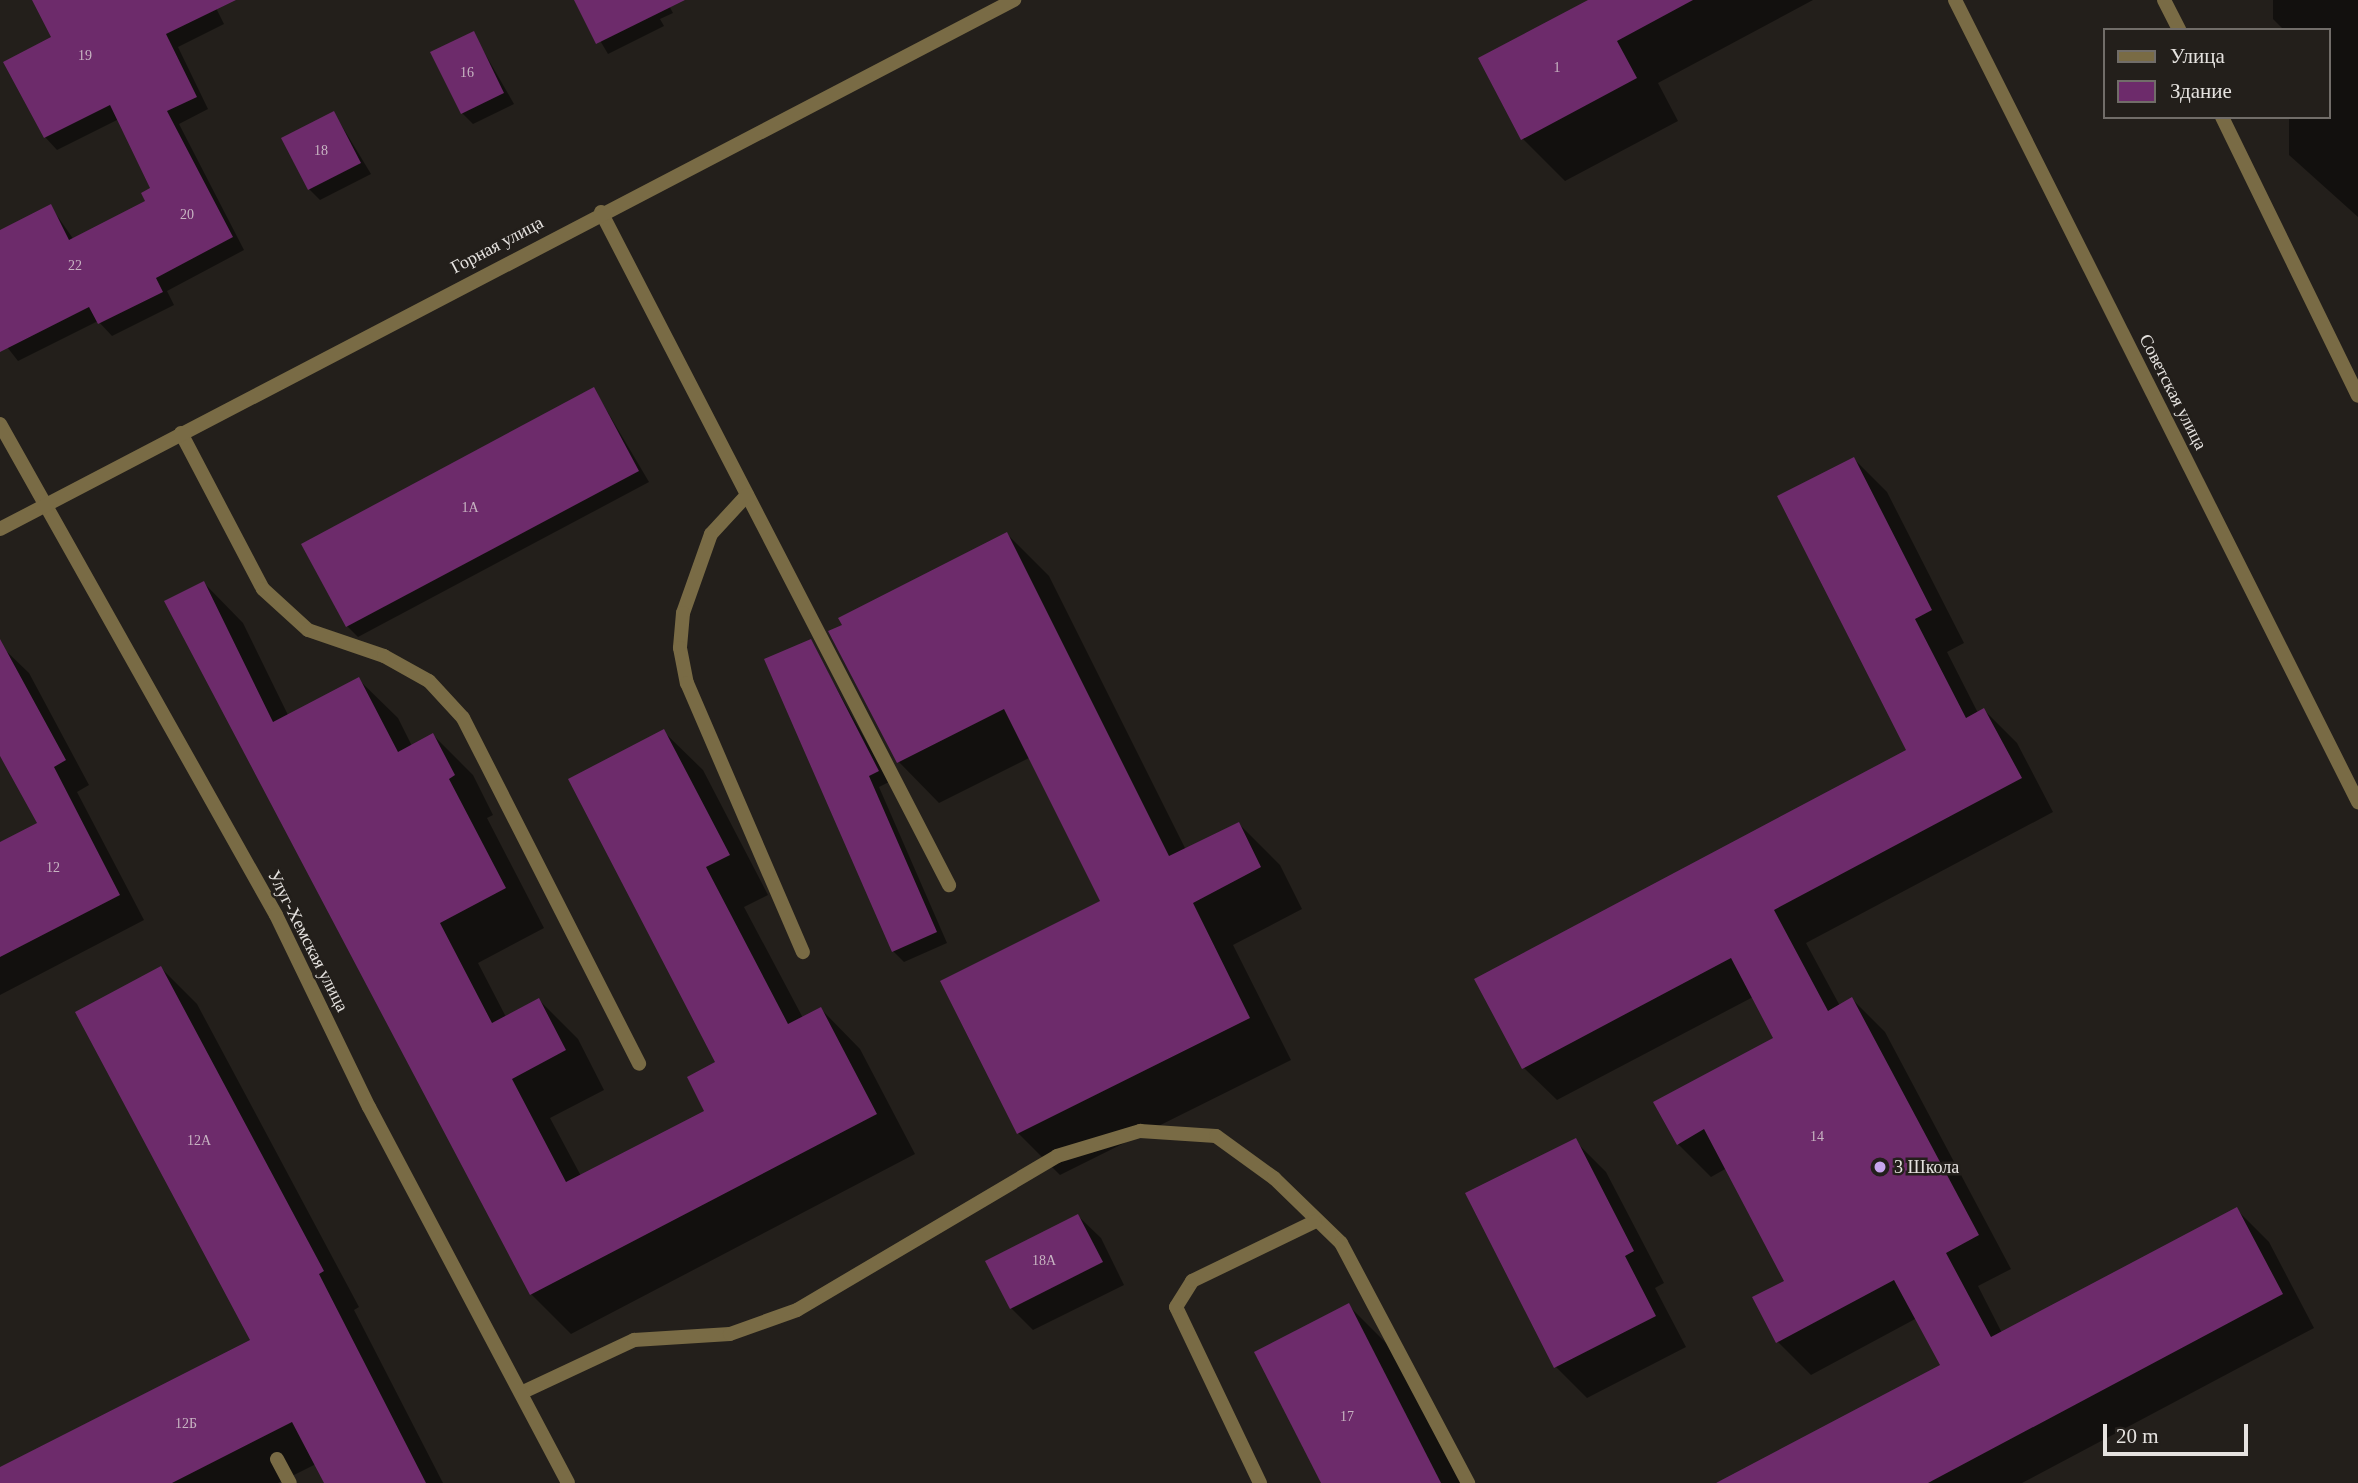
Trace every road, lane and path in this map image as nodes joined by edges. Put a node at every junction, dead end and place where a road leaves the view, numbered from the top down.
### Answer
1 (1014, 0) edge
2 (1955, 0) edge
3 (2164, 0) edge
4 (2178, 28) edge
5 (2223, 119) edge
6 (601, 212) junction
7 (2358, 396) edge
8 (0, 424) edge
9 (181, 433) junction
10 (747, 495) junction
11 (44, 506) junction
12 (0, 529) edge
13 (2358, 802) edge
14 (949, 885) dead end
15 (803, 952) dead end
16 (639, 1064) dead end
17 (1314, 1222) junction
18 (523, 1392) junction
19 (277, 1459) dead end
20 (290, 1483) edge
21 (568, 1483) edge
22 (1260, 1483) edge
23 (1468, 1483) edge

1 - 6 street, Горная улица
2 - 13 street, Советская улица
3 - 4 street
5 - 7 street
6 - 9 street, Горная улица
6 - 10 street
8 - 11 street, Улуг-Хемская улица
9 - 11 street, Горная улица
9 - 16 street
10 - 14 street
10 - 15 street
11 - 12 street, Горная улица
11 - 18 street, Улуг-Хемская улица
17 - 18 street
17 - 22 street
17 - 23 street
18 - 21 street, Улуг-Хемская улица
19 - 20 street

